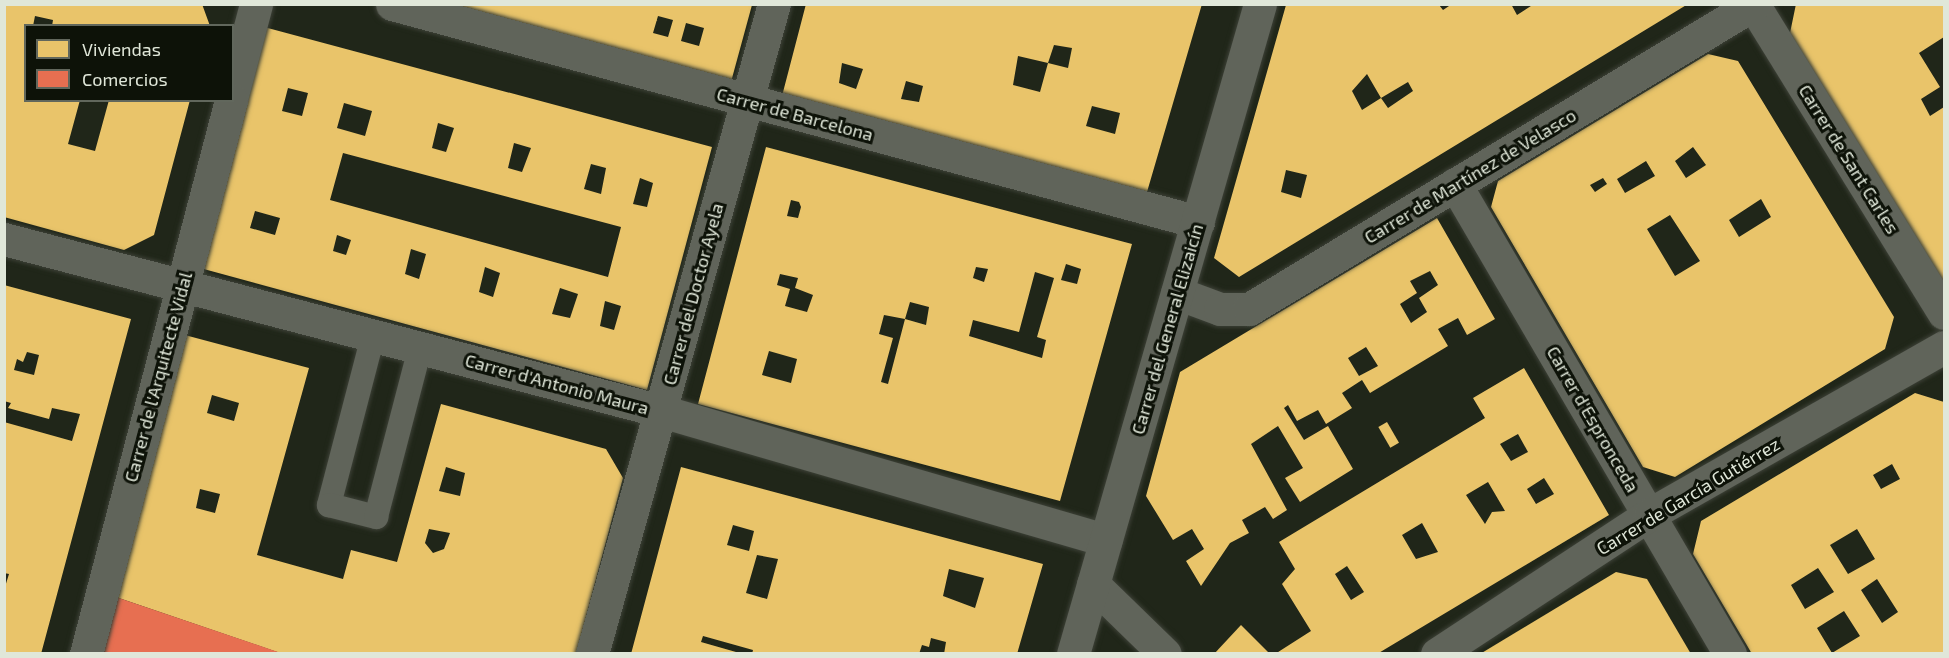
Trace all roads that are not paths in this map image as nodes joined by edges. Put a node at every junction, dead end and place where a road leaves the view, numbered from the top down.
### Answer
1 (256, 4) edge
2 (392, 4) edge
3 (774, 4) edge
4 (1260, 4) edge
5 (1754, 5) edge
6 (234, 87) edge
7 (747, 100) junction
8 (230, 102) edge
9 (1455, 184) junction
10 (1198, 222) junction
11 (4, 239) edge
12 (182, 286) junction
13 (1178, 293) junction
14 (1944, 313) edge
15 (373, 336) junction
16 (1944, 347) edge
17 (420, 348) junction
18 (661, 411) junction
19 (1650, 514) junction
20 (1106, 540) junction
21 (1093, 584) junction
22 (86, 654) edge
23 (592, 654) edge
24 (1073, 654) edge
25 (1164, 654) edge
26 (1437, 654) edge
27 (1730, 654) edge

1 - 6 street
2 - 7 street, Carrer de Barcelona
3 - 7 street, Carrer del Doctor Ayela
4 - 10 street, Carrer del General Elizaicín
5 - 9 street, Carrer de Martínez de Velasco
5 - 14 street, Carrer de Sant Carles
7 - 10 street, Carrer de Barcelona
7 - 18 street, Carrer del Doctor Ayela
8 - 12 street, Carrer de l'Arquitecte Vidal
9 - 13 street, Carrer de Martínez de Velasco
9 - 19 street, Carrer d'Espronceda
10 - 13 street, Carrer del General Elizaicín
11 - 12 street, Carrer d'Antonio Maura
12 - 15 street, Carrer d'Antonio Maura
12 - 22 street, Carrer de l'Arquitecte Vidal
13 - 20 street, Carrer del General Elizaicín
15 - 17 street, Carrer d'Antonio Maura
15 - 17 lane
16 - 19 street, Carrer de García Gutiérrez
17 - 18 street, Carrer d'Antonio Maura
18 - 20 street, Carrer d'Antonio Maura
18 - 23 street, Carrer del Doctor Ayela
19 - 26 street, Carrer de García Gutiérrez
19 - 27 street, Carrer d'Espronceda
20 - 21 street, Carrer del General Elizaicín
21 - 24 street, Carrer del General Elizaicín
21 - 25 street

